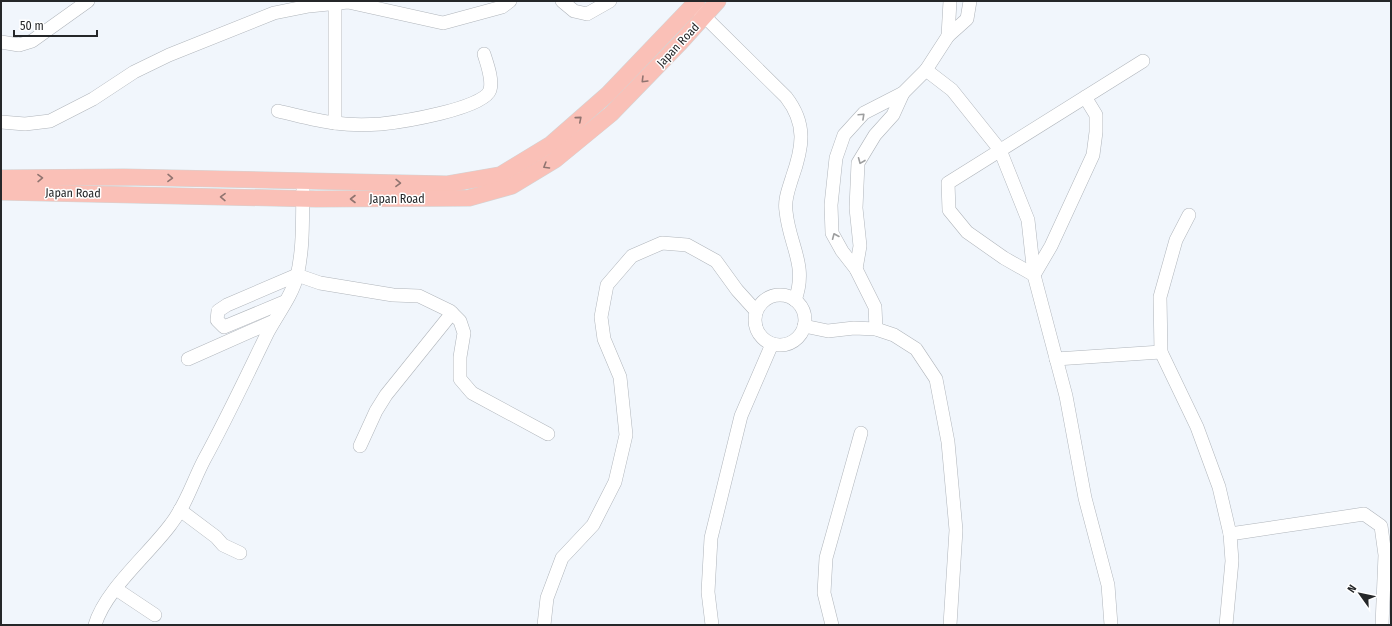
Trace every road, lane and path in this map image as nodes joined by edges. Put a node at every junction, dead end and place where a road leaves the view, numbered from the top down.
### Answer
1 (88, 1) edge
2 (510, 1) edge
3 (562, 1) edge
4 (610, 1) edge
5 (718, 1) edge
6 (950, 1) edge
7 (970, 1) edge
8 (335, 3) junction
9 (695, 3) edge
10 (390, 6) edge
11 (704, 16) junction
12 (948, 36) junction
13 (1, 42) edge
14 (484, 54) dead end
15 (1143, 61) dead end
16 (926, 70) junction
17 (903, 93) junction
18 (1085, 97) junction
19 (278, 111) dead end
20 (1, 122) edge
21 (335, 123) junction
22 (1000, 150) junction
23 (1, 178) edge
24 (304, 181) junction
25 (1, 192) edge
26 (303, 199) junction
27 (1190, 215) dead end
28 (856, 269) junction
29 (297, 275) junction
30 (1034, 275) junction
31 (795, 300) junction
32 (284, 302) junction
33 (756, 311) junction
34 (452, 313) junction
35 (274, 321) junction
36 (804, 326) junction
37 (876, 329) junction
38 (772, 344) junction
39 (1161, 352) junction
40 (188, 359) dead end
41 (1056, 359) junction
42 (861, 433) dead end
43 (548, 434) dead end
44 (360, 446) dead end
45 (180, 510) junction
46 (1230, 534) junction
47 (240, 553) dead end
48 (116, 589) junction
49 (155, 615) dead end
50 (95, 625) edge
51 (544, 625) edge
52 (712, 625) edge
53 (832, 625) edge
54 (950, 625) edge
55 (1111, 625) edge
56 (1226, 625) edge
57 (1382, 625) edge

1 - 13 street
2 - 10 street
3 - 4 street
5 - 11 main road, Japan Road
6 - 12 street
7 - 12 street
8 - 10 street
8 - 20 street
8 - 21 street
9 - 11 street
24 -> 9 main road, Japan Road
11 -> 26 main road, Japan Road
11 - 31 street
12 - 16 street
14 - 21 street
15 - 18 street
16 - 17 street
16 - 22 street
17 -> 28 street
28 -> 17 street
18 - 22 street
18 - 30 street
19 - 21 street
22 - 30 street
22 - 30 street
23 -> 24 main road, Japan Road
24 - 26 street
26 -> 25 main road, Japan Road
26 - 29 street
27 - 39 street
28 - 37 street
29 - 32 street
29 - 32 street
29 - 34 street
30 - 41 street
31 - 33 street
31 - 36 street
32 - 35 street
33 - 38 street
33 - 51 street
34 - 43 street
34 - 44 street
35 - 40 street
35 - 45 street
36 - 37 street
36 - 38 street
37 - 54 street
38 - 52 street
39 - 41 street
39 - 46 street
41 - 55 street
42 - 53 street
45 - 47 street
45 - 48 street
46 - 56 street
46 - 57 street
48 - 49 street
48 - 50 street

